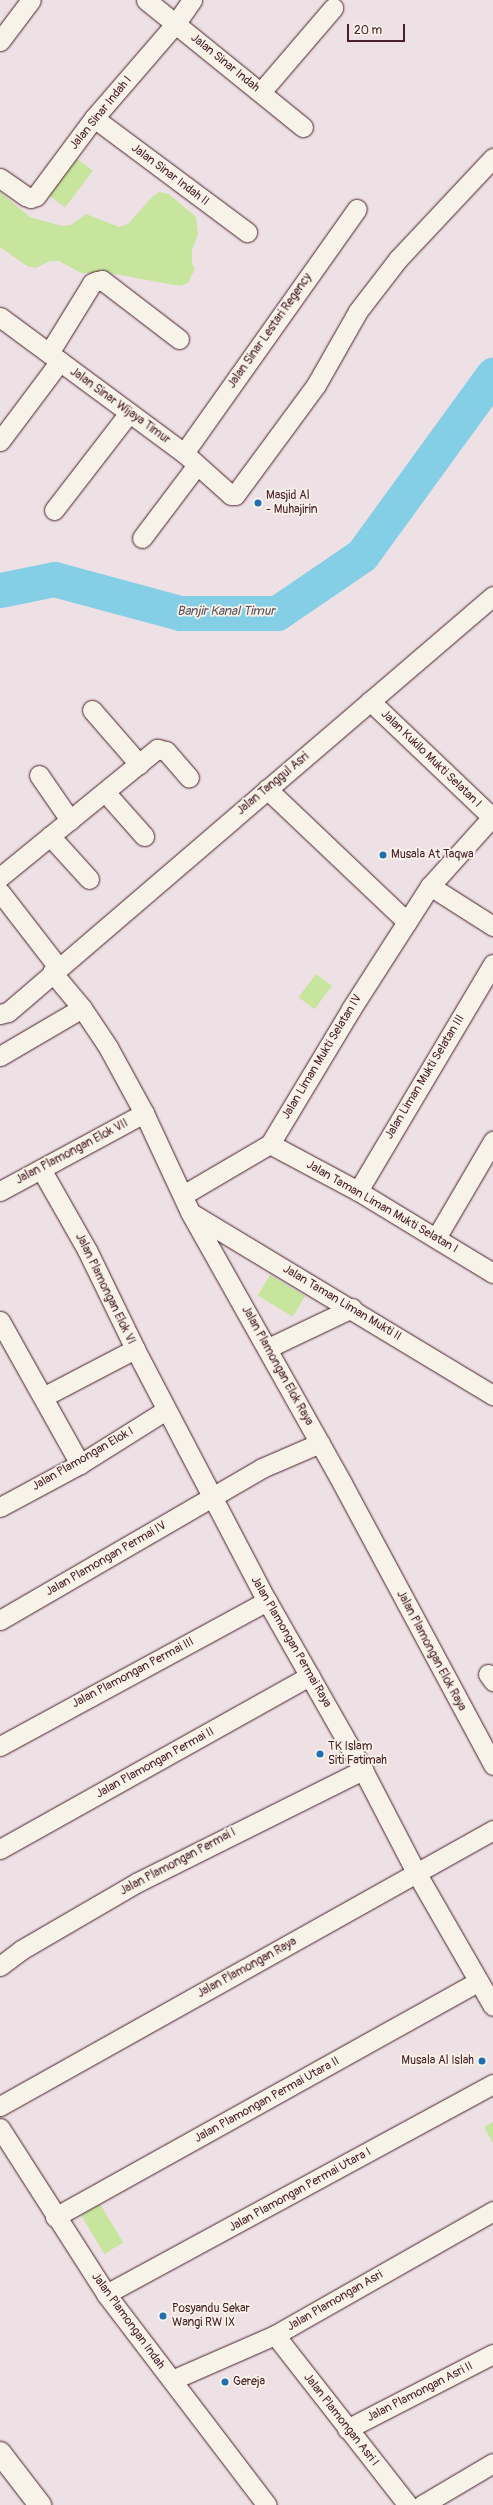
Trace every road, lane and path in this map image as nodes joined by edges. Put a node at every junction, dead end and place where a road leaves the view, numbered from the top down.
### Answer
1 (31, 0) edge
2 (146, 0) edge
3 (192, 0) edge
4 (333, 8) dead end
5 (176, 24) junction
6 (1, 39) edge
7 (261, 92) junction
8 (94, 118) junction
9 (303, 127) dead end
10 (493, 158) edge
11 (0, 178) edge
12 (357, 209) dead end
13 (247, 232) dead end
14 (0, 317) edge
15 (179, 339) dead end
16 (54, 357) junction
17 (129, 413) junction
18 (0, 441) edge
19 (190, 459) junction
20 (54, 510) dead end
21 (142, 538) dead end
22 (493, 596) edge
23 (370, 701) junction
24 (92, 710) dead end
25 (139, 764) junction
26 (39, 775) dead end
27 (189, 777) dead end
28 (267, 789) junction
29 (105, 792) junction
30 (492, 816) edge
31 (70, 820) junction
32 (50, 836) junction
33 (144, 836) dead end
34 (0, 877) edge
35 (89, 880) dead end
36 (430, 886) junction
37 (0, 892) edge
38 (407, 922) junction
39 (493, 926) edge
40 (493, 964) edge
41 (55, 970) junction
42 (82, 1008) junction
43 (0, 1014) edge
44 (0, 1056) edge
45 (144, 1113) junction
46 (493, 1141) edge
47 (270, 1144) junction
48 (41, 1169) junction
49 (358, 1190) junction
50 (0, 1191) edge
51 (182, 1195) junction
52 (190, 1212) junction
53 (436, 1238) junction
54 (493, 1273) edge
55 (352, 1308) junction
56 (0, 1321) edge
57 (268, 1348) junction
58 (135, 1349) junction
59 (493, 1395) edge
60 (43, 1397) junction
61 (166, 1410) junction
62 (320, 1443) junction
63 (80, 1464) junction
64 (211, 1498) junction
65 (1, 1505) edge
66 (266, 1601) junction
67 (0, 1620) edge
68 (310, 1676) junction
69 (0, 1746) edge
70 (493, 1765) edge
71 (363, 1770) junction
72 (493, 1830) edge
73 (0, 1849) edge
74 (417, 1874) junction
75 (0, 1966) edge
76 (478, 1982) junction
77 (493, 2006) edge
78 (493, 2084) edge
79 (0, 2106) edge
80 (0, 2128) edge
81 (493, 2211) edge
82 (55, 2217) junction
83 (106, 2294) junction
84 (275, 2335) junction
85 (493, 2354) edge
86 (172, 2380) junction
87 (347, 2429) junction
88 (0, 2453) edge
89 (493, 2463) edge
90 (40, 2505) edge
91 (267, 2505) edge
92 (408, 2505) edge
93 (422, 2505) edge

1 - 6 street
2 - 5 street, Jalan Sinar Indah
3 - 5 street, Jalan Sinar Indah I
4 - 7 street
5 - 7 street, Jalan Sinar Indah
5 - 8 street, Jalan Sinar Indah I
7 - 9 street, Jalan Sinar Indah
8 - 11 street, Jalan Sinar Indah I
8 - 13 street, Jalan Sinar Indah II
10 - 19 street, Jalan Sinar Wijaya Timur
12 - 19 street, Jalan Sinar Lestari Regency
14 - 16 street, Jalan Sinar Wijaya Timur
15 - 16 street
16 - 17 street, Jalan Sinar Wijaya Timur
16 - 18 street
17 - 19 street, Jalan Sinar Wijaya Timur
17 - 20 street
19 - 21 street, Jalan Sinar Lestari Regency
22 - 23 street, Jalan Tanggul Asri
23 - 28 street, Jalan Tanggul Asri
23 - 30 street, Jalan Kukilo Mukti Selatan I
24 - 25 street
25 - 27 street
25 - 29 street
26 - 31 street
28 - 38 street
28 - 41 street, Jalan Tanggul Asri
29 - 31 street
29 - 33 street
30 - 36 street, Jalan Liman Mukti Selatan IV
31 - 32 street
32 - 34 street
32 - 35 street
36 - 38 street, Jalan Liman Mukti Selatan IV
36 - 39 street
37 - 41 street, Jalan Plamongan Elok Raya
38 - 47 street, Jalan Liman Mukti Selatan IV
40 - 49 street, Jalan Liman Mukti Selatan III
41 - 42 street, Jalan Plamongan Elok Raya
41 - 43 street, Jalan Tanggul Asri
42 - 44 street
42 - 45 street, Jalan Plamongan Elok Raya
45 - 48 street, Jalan Plamongan Elok VII
45 - 51 street, Jalan Plamongan Elok Raya
46 - 53 street
47 - 49 street, Jalan Taman Liman Mukti Selatan I
47 - 51 street, Jalan Liman Mukti Selatan IV
48 - 50 street, Jalan Plamongan Elok VII
48 - 58 street, Jalan Plamongan Elok VI
49 - 53 street, Jalan Taman Liman Mukti Selatan I
51 - 52 street, Jalan Plamongan Elok Raya
52 - 55 street, Jalan Taman Liman Mukti II
52 - 57 street, Jalan Plamongan Elok Raya
53 - 54 street, Jalan Taman Liman Mukti Selatan I
55 - 57 street
55 - 59 street, Jalan Taman Liman Mukti II
56 - 60 street
57 - 62 street, Jalan Plamongan Elok Raya
58 - 60 street
58 - 61 street, Jalan Plamongan Elok VI
60 - 63 street
61 - 63 street, Jalan Plamongan Elok I
61 - 64 street, Jalan Plamongan Permai Raya
62 - 64 street, Jalan Plamongan Permai IV
62 - 70 street, Jalan Plamongan Elok Raya
63 - 65 street, Jalan Plamongan Elok I
64 - 66 street, Jalan Plamongan Permai Raya
64 - 67 street, Jalan Plamongan Permai IV
66 - 68 street, Jalan Plamongan Permai Raya
66 - 69 street, Jalan Plamongan Permai III
68 - 71 street, Jalan Plamongan Permai Raya
68 - 73 street, Jalan Plamongan Permai II
71 - 74 street, Jalan Plamongan Permai Raya
71 - 75 street, Jalan Plamongan Permai I
72 - 74 street, Jalan Plamongan Raya
74 - 76 street, Jalan Plamongan Permai Raya
74 - 79 street, Jalan Plamongan Raya
76 - 77 street, Jalan Plamongan Permai Raya
76 - 82 street, Jalan Plamongan Permai Utara II
78 - 83 street, Jalan Plamongan Permai Utara I
80 - 82 street, Jalan Plamongan Indah
81 - 84 street, Jalan Plamongan Asri
82 - 83 street, Jalan Plamongan Indah
83 - 86 street, Jalan Plamongan Indah
84 - 86 street, Jalan Plamongan Asri
84 - 87 street, Jalan Plamongan Asri I
85 - 87 street, Jalan Plamongan Asri II
86 - 91 street, Jalan Plamongan Indah
87 - 92 street, Jalan Plamongan Asri I
88 - 90 street
89 - 93 street

